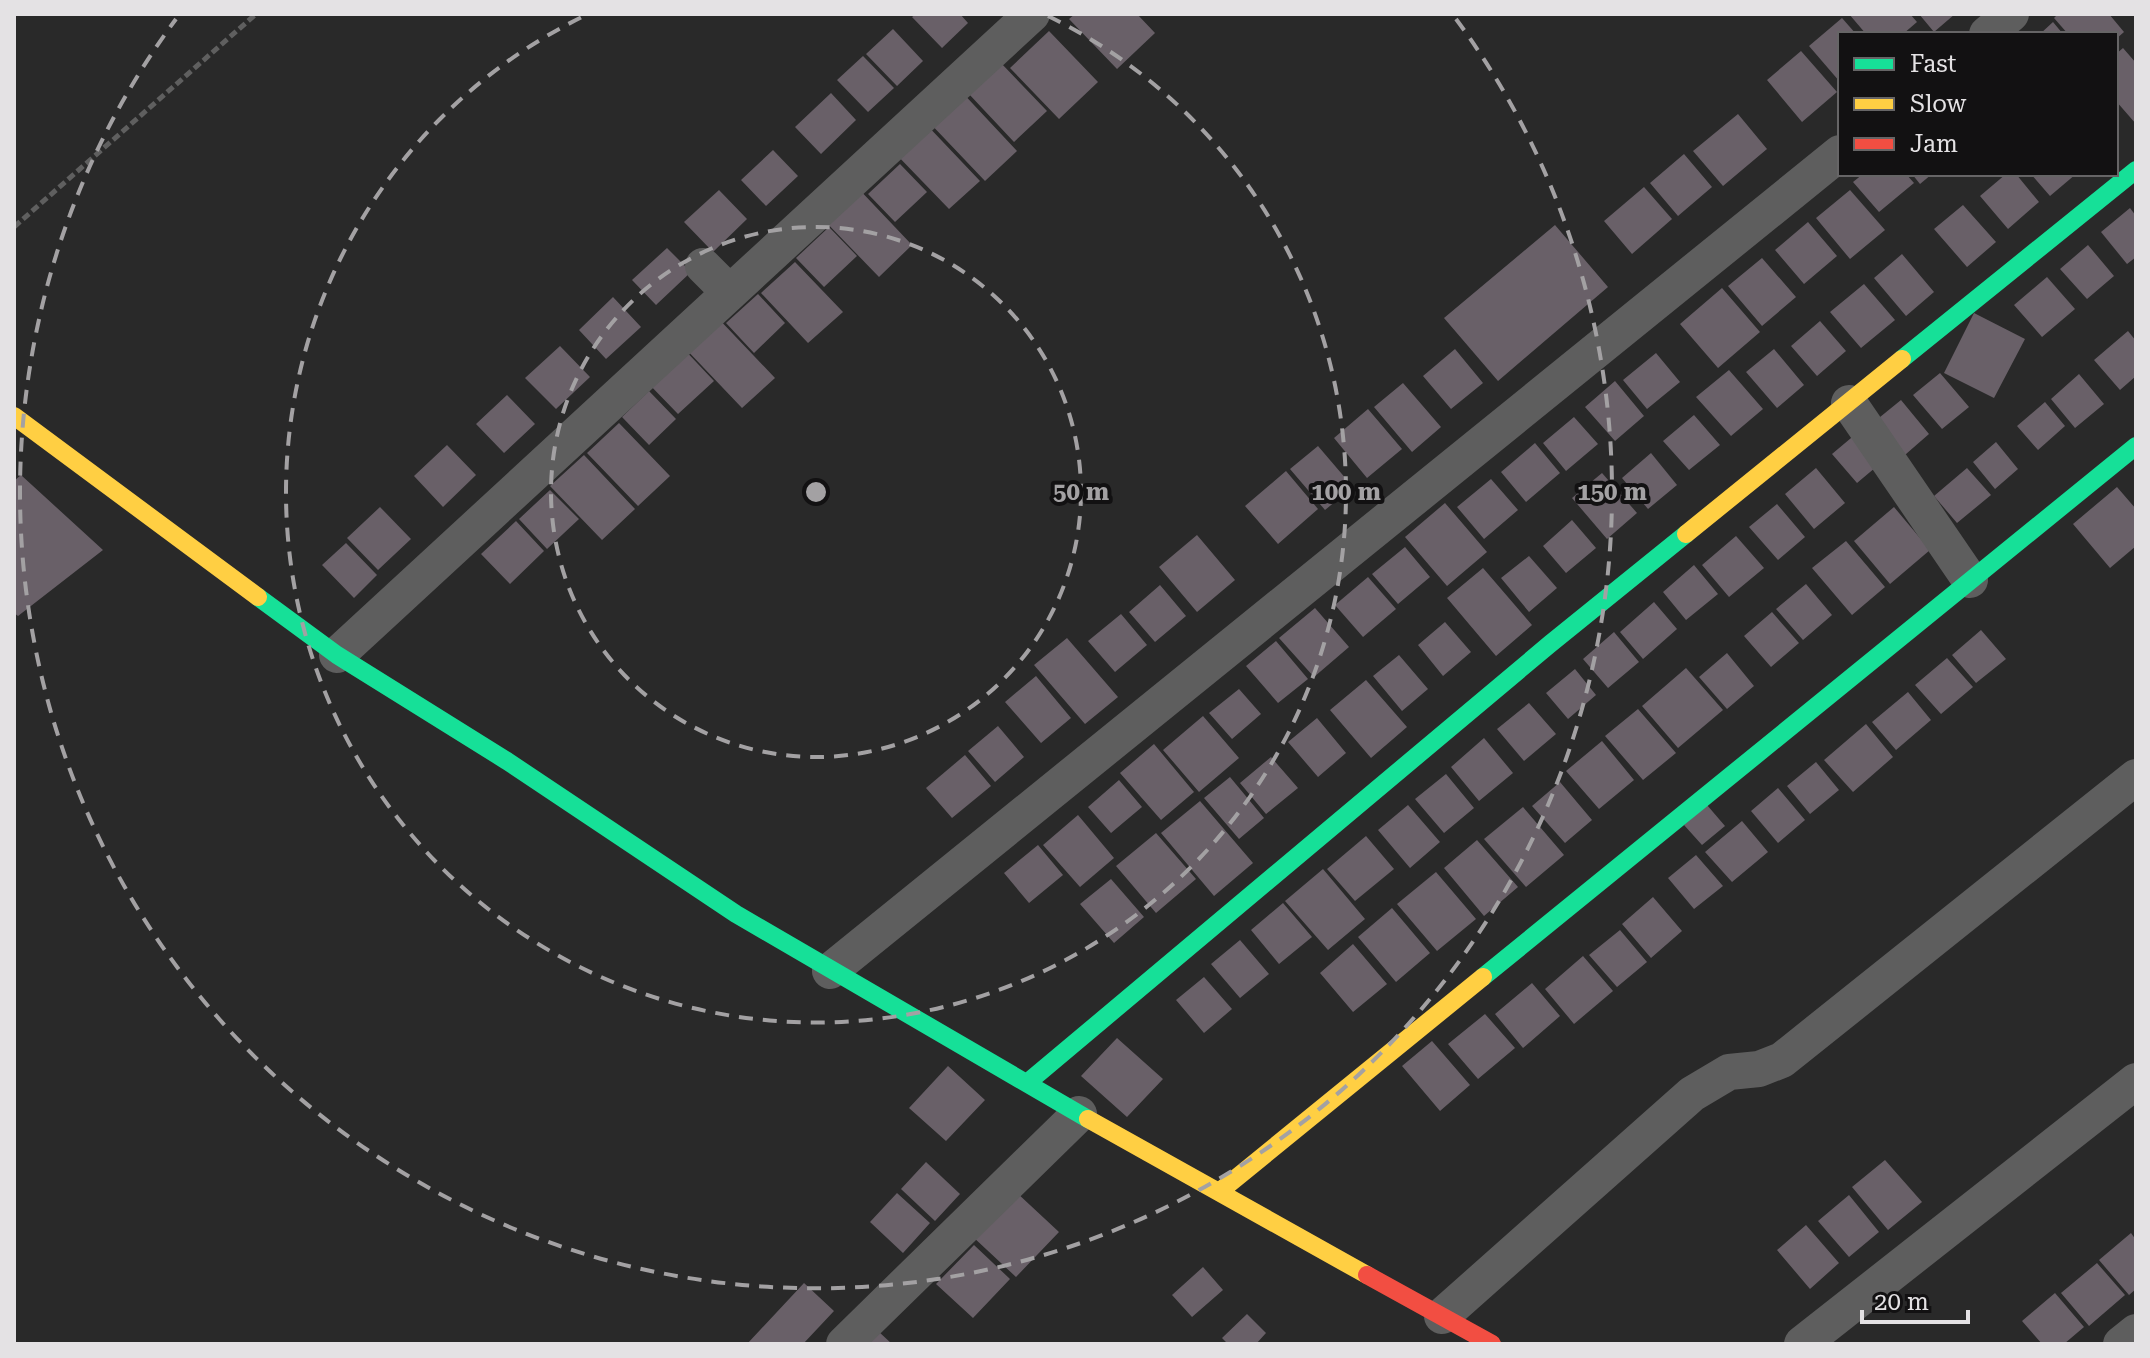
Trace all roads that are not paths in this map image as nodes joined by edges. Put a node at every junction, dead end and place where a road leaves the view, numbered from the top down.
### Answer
1 (1032, 14) edge
2 (2011, 14) edge
3 (1989, 32) edge
4 (1838, 155) edge
5 (2136, 170) edge
6 (703, 266) dead end
7 (729, 292) junction
8 (1849, 403) junction
9 (14, 416) edge
10 (2136, 446) edge
11 (1970, 580) junction
12 (337, 655) junction
13 (2136, 777) edge
14 (830, 971) junction
15 (2136, 1081) edge
16 (1027, 1083) junction
17 (1079, 1114) junction
18 (1219, 1192) junction
19 (1442, 1316) junction
20 (2136, 1332) edge
21 (844, 1344) edge
22 (1492, 1344) edge
23 (1802, 1344) edge
24 (2121, 1344) edge

1 - 7 street
2 - 3 street
4 - 14 street
5 - 8 street
6 - 7 street
7 - 12 street
8 - 11 street
8 - 16 street
9 - 12 street
10 - 11 street
11 - 18 street
12 - 14 street
13 - 19 street
14 - 16 street
15 - 23 street
16 - 17 street
17 - 18 street
17 - 21 street
18 - 19 street
19 - 22 street
20 - 24 street

